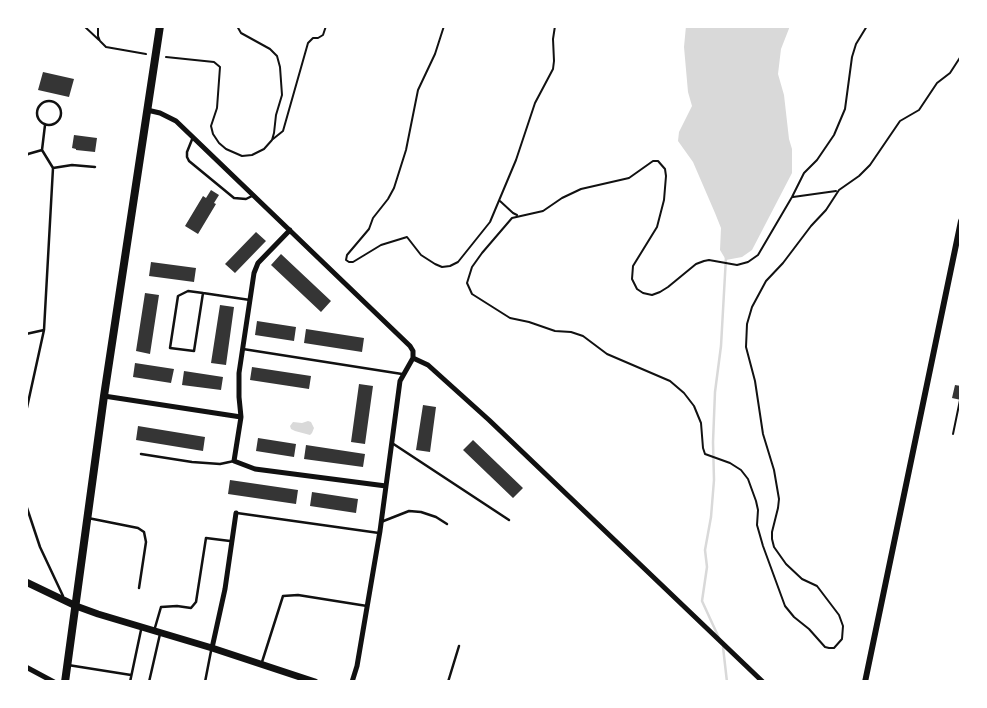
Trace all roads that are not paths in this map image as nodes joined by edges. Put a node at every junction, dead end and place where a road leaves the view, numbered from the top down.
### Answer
1 (160, 26) edge
2 (148, 110) junction
3 (45, 125) junction
4 (192, 137) junction
5 (42, 150) junction
6 (26, 156) edge
7 (95, 167) dead end
8 (53, 168) junction
9 (254, 195) junction
10 (961, 220) edge
11 (289, 230) junction
12 (203, 293) junction
13 (250, 300) junction
14 (44, 330) junction
15 (26, 334) edge
16 (243, 349) junction
17 (413, 358) junction
18 (403, 374) junction
19 (26, 384) edge
20 (30, 393) junction
21 (104, 396) junction
22 (26, 412) edge
23 (241, 417) junction
24 (392, 443) junction
25 (141, 454) dead end
26 (234, 461) junction
27 (386, 486) junction
28 (26, 505) edge
29 (236, 513) joint
30 (89, 518) junction
31 (509, 520) dead end
32 (381, 522) junction
33 (447, 524) dead end
34 (379, 533) junction
35 (232, 541) junction
36 (26, 582) edge
37 (139, 588) dead end
38 (65, 599) junction
39 (76, 606) junction
40 (367, 606) junction
41 (142, 627) junction
42 (158, 632) junction
43 (459, 646) dead end
44 (212, 648) junction
45 (261, 664) junction
46 (67, 665) junction
47 (26, 667) edge
48 (131, 675) junction
49 (54, 682) edge
50 (65, 682) edge
51 (130, 682) edge
52 (149, 682) edge
53 (205, 682) edge
54 (315, 682) edge
55 (352, 682) edge
56 (448, 682) edge
57 (763, 682) edge
58 (865, 682) edge

1 - 2 main road
2 - 4 street
2 - 21 main road
3 - 3 lane
3 - 5 lane
4 - 9 street
4 - 9 lane
5 - 6 lane
5 - 8 lane
7 - 8 lane
8 - 14 lane
9 - 11 street
10 - 58 street
11 - 13 street
11 - 17 street
12 - 12 lane
12 - 13 lane
13 - 16 street
14 - 15 lane
14 - 20 lane
16 - 18 lane
16 - 23 street
17 - 18 street
17 - 57 street
18 - 24 street
19 - 20 lane
20 - 22 lane
21 - 23 street
21 - 30 main road
23 - 26 street
24 - 27 street
24 - 31 lane
25 - 26 lane
26 - 27 street
27 - 32 street
28 - 38 lane
29 - 34 lane
29 - 35 street
30 - 37 lane
30 - 39 main road
32 - 33 lane
32 - 34 street
34 - 40 street
35 - 42 lane
35 - 44 street
36 - 38 main road
38 - 39 main road
39 - 41 main road
39 - 46 main road
40 - 45 lane
40 - 55 street
41 - 42 main road
41 - 48 lane
42 - 44 main road
42 - 52 lane
43 - 56 lane
44 - 45 main road
44 - 53 lane
45 - 54 main road
46 - 48 lane
46 - 50 main road
47 - 49 street
48 - 51 lane

